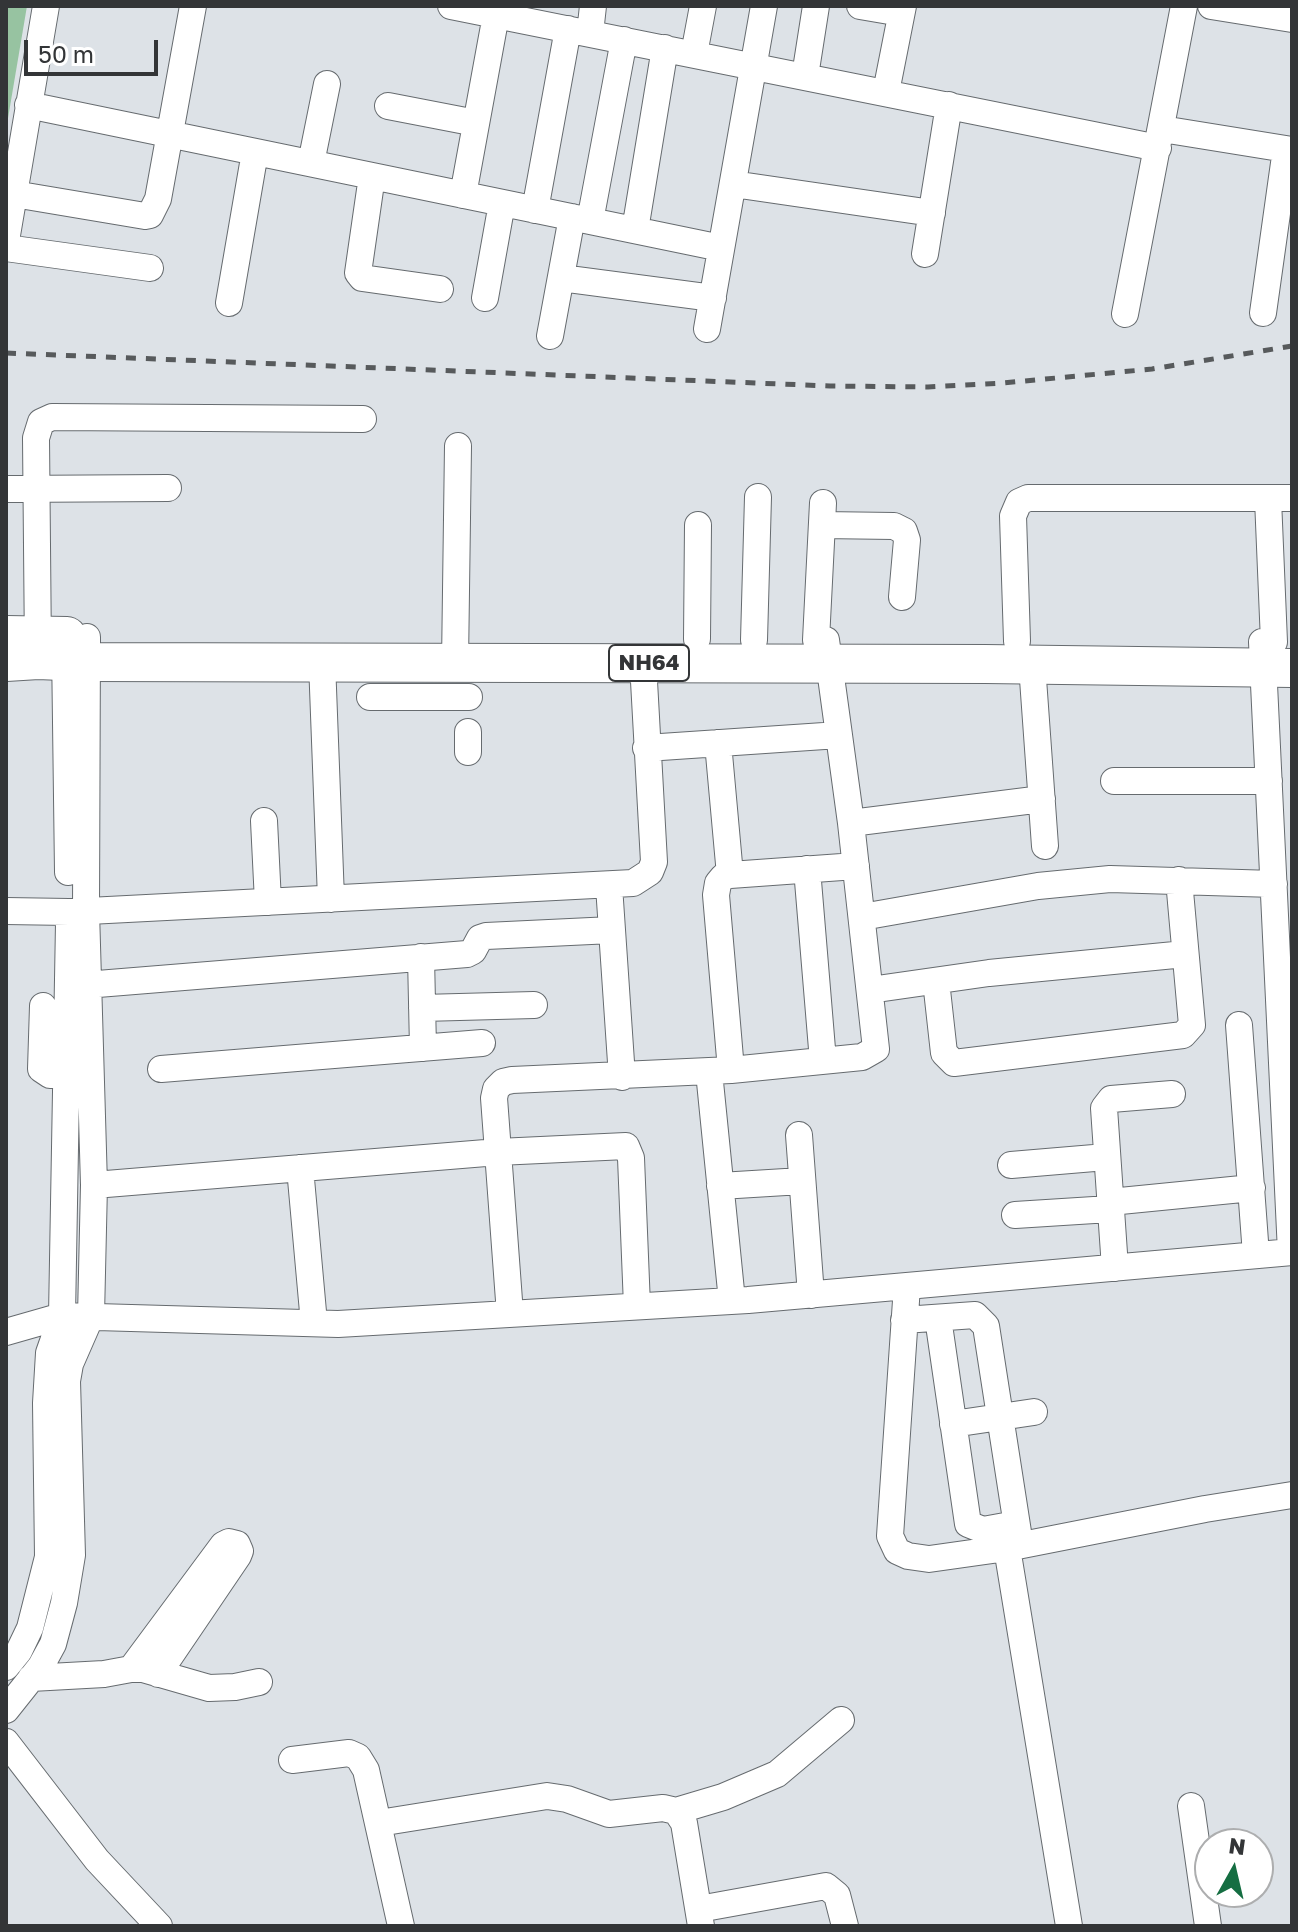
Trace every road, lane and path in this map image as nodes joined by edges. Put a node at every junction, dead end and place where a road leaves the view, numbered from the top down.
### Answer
1 (46, 6) edge
2 (193, 6) edge
3 (451, 6) edge
4 (593, 6) edge
5 (703, 6) edge
6 (764, 6) edge
7 (816, 6) edge
8 (860, 6) edge
9 (1184, 6) edge
10 (1211, 6) edge
11 (902, 10) edge
12 (496, 15) junction
13 (1292, 19) edge
14 (579, 31) junction
15 (624, 40) junction
16 (665, 48) junction
17 (694, 54) junction
18 (754, 66) junction
19 (805, 76) junction
20 (327, 84) dead end
21 (886, 92) junction
22 (28, 105) junction
23 (949, 105) junction
24 (388, 106) dead end
25 (476, 123) junction
26 (169, 134) junction
27 (1160, 139) junction
28 (1289, 150) edge
29 (255, 152) junction
30 (311, 163) junction
31 (372, 176) junction
32 (733, 184) junction
33 (14, 194) junction
34 (463, 195) junction
35 (502, 203) junction
36 (535, 210) junction
37 (932, 213) junction
38 (581, 219) junction
39 (635, 230) junction
40 (6, 241) edge
41 (6, 248) edge
42 (721, 248) junction
43 (925, 254) dead end
44 (150, 268) dead end
45 (561, 278) junction
46 (440, 289) dead end
47 (485, 298) dead end
48 (713, 298) junction
49 (229, 303) dead end
50 (1263, 313) dead end
51 (1125, 314) dead end
52 (707, 329) dead end
53 (550, 336) dead end
54 (363, 419) dead end
55 (458, 446) dead end
56 (168, 488) dead end
57 (6, 489) edge
58 (37, 490) junction
59 (758, 497) dead end
60 (1280, 499) edge
61 (698, 525) dead end
62 (902, 597) dead end
63 (697, 639) junction
64 (754, 640) junction
65 (49, 648) edge
66 (824, 648) junction
67 (1025, 653) junction
68 (1277, 653) edge
69 (322, 662) junction
70 (643, 663) junction
71 (465, 695) junction
72 (370, 697) dead end
73 (839, 735) junction
74 (718, 743) junction
75 (646, 748) junction
76 (1114, 781) dead end
77 (1277, 793) edge
78 (1042, 799) junction
79 (264, 821) dead end
80 (851, 823) junction
81 (1045, 846) dead end
82 (856, 866) junction
83 (807, 869) junction
84 (1280, 870) edge
85 (730, 875) junction
86 (1179, 880) junction
87 (609, 886) junction
88 (331, 899) junction
89 (268, 902) junction
90 (6, 911) edge
91 (78, 911) junction
92 (862, 917) junction
93 (1284, 918) edge
94 (612, 930) junction
95 (1185, 954) junction
96 (421, 957) junction
97 (936, 981) junction
98 (79, 986) junction
99 (870, 990) junction
100 (1286, 1002) edge
101 (534, 1005) dead end
102 (43, 1006) dead end
103 (422, 1008) junction
104 (1239, 1025) dead end
105 (482, 1043) dead end
106 (423, 1048) junction
107 (823, 1061) junction
108 (161, 1069) dead end
109 (720, 1071) junction
110 (67, 1075) junction
111 (622, 1077) junction
112 (1172, 1094) dead end
113 (799, 1135) dead end
114 (498, 1152) junction
115 (1106, 1157) junction
116 (1011, 1165) dead end
117 (300, 1168) junction
118 (802, 1181) junction
119 (94, 1185) junction
120 (720, 1186) junction
121 (1252, 1188) junction
122 (1110, 1206) junction
123 (1015, 1215) dead end
124 (1292, 1252) edge
125 (1256, 1255) junction
126 (1115, 1268) junction
127 (907, 1286) junction
128 (811, 1295) junction
129 (732, 1301) junction
130 (637, 1306) junction
131 (510, 1314) junction
132 (62, 1316) junction
133 (91, 1316) junction
134 (938, 1318) junction
135 (904, 1320) junction
136 (314, 1323) junction
137 (6, 1332) edge
138 (1034, 1412) dead end
139 (998, 1417) junction
140 (953, 1424) junction
141 (1292, 1495) edge
142 (1014, 1539) junction
143 (6, 1667) edge
144 (131, 1669) junction
145 (158, 1674) junction
146 (31, 1678) junction
147 (259, 1682) dead end
148 (6, 1710) edge
149 (841, 1720) dead end
150 (6, 1742) edge
151 (292, 1760) dead end
152 (1191, 1806) dead end
153 (676, 1811) junction
154 (379, 1823) junction
155 (700, 1917) edge
156 (159, 1926) edge
157 (401, 1926) edge
158 (845, 1926) edge
159 (1069, 1926) edge
160 (1208, 1926) edge

1 - 22 street
2 - 26 street
3 - 12 street
4 - 14 street
5 - 17 street
6 - 18 street
7 - 19 street
8 - 11 street
9 - 27 street
10 - 13 street
11 - 21 street
12 - 14 street
12 - 25 street
14 - 15 street
14 - 36 street
15 - 16 street
15 - 38 street
16 - 17 street
16 - 39 street
17 - 18 street
18 - 19 street
18 - 32 street
19 - 21 street
20 - 30 street
21 - 23 street
22 - 26 street
22 - 33 street
23 - 27 street
23 - 37 street
24 - 25 street
25 - 34 street
26 - 29 street
26 - 33 street
27 - 28 street
27 - 51 street
28 - 50 street
29 - 30 street
29 - 49 street
30 - 31 street
31 - 34 street
31 - 46 street
32 - 37 street
32 - 42 street
33 - 40 street
34 - 35 street
35 - 36 street
35 - 47 street
36 - 38 street
37 - 43 street
38 - 39 street
38 - 45 street
39 - 42 street
41 - 44 street
42 - 48 street
45 - 48 street
45 - 53 street
48 - 52 street
54 - 58 street
55 - 71 street
56 - 58 street
57 - 58 street
58 - 65 street
59 - 64 street
60 - 67 street
60 - 68 street
61 - 63 street
62 - 66 street
63 - 64 highway, NH64
63 - 71 highway, NH64
64 - 66 highway, NH64
65 - 69 highway, NH64
65 - 71 highway, NH64
65 - 91 street
66 - 67 highway, NH64
66 - 70 highway, NH64
66 - 73 street
67 - 68 highway, NH64
67 - 78 street
68 - 77 street
69 - 71 highway, NH64
69 - 88 street
70 - 71 highway, NH64
70 - 75 street
71 - 72 street
73 - 74 street
73 - 80 street
74 - 75 street
74 - 85 street
75 - 87 street
76 - 77 street
77 - 84 street
78 - 80 street
78 - 81 street
79 - 89 street
80 - 82 street
82 - 83 street
82 - 92 street
83 - 85 street
83 - 107 street
84 - 86 street
84 - 93 street
85 - 109 street
86 - 92 street
86 - 95 street
87 - 88 street
87 - 94 street
88 - 89 street
89 - 91 street
90 - 91 street
91 - 98 street
92 - 99 street
93 - 100 street
94 - 96 street
94 - 111 street
95 - 97 street
95 - 97 street
96 - 98 street
96 - 103 street
97 - 99 street
98 - 110 street
98 - 119 street
99 - 107 street
100 - 124 street
101 - 103 street
102 - 110 street
103 - 106 street
104 - 121 street
105 - 106 street
106 - 108 street
107 - 109 street
109 - 111 street
109 - 120 street
110 - 132 street
111 - 114 street
112 - 115 street
113 - 118 street
114 - 117 street
114 - 130 street
114 - 131 street
115 - 116 street
115 - 122 street
117 - 119 street
117 - 136 street
118 - 120 street
118 - 128 street
119 - 133 street
120 - 129 street
121 - 122 street
121 - 125 street
122 - 123 street
122 - 126 street
124 - 125 street
125 - 126 street
126 - 127 street
127 - 128 street
127 - 135 street
128 - 129 street
129 - 130 street
130 - 131 street
131 - 136 street
132 - 133 street
132 - 137 street
132 - 143 street
133 - 136 street
133 - 146 street
134 - 135 street
134 - 139 street
134 - 140 street
135 - 142 street
138 - 139 street
139 - 140 street
139 - 142 street
140 - 142 street
141 - 142 street
142 - 159 street
144 - 145 street
144 - 145 street
144 - 146 street
145 - 147 street
146 - 148 street
149 - 153 street
150 - 156 street
151 - 154 street
152 - 160 street
153 - 154 street
153 - 155 street
154 - 157 street
155 - 158 street

